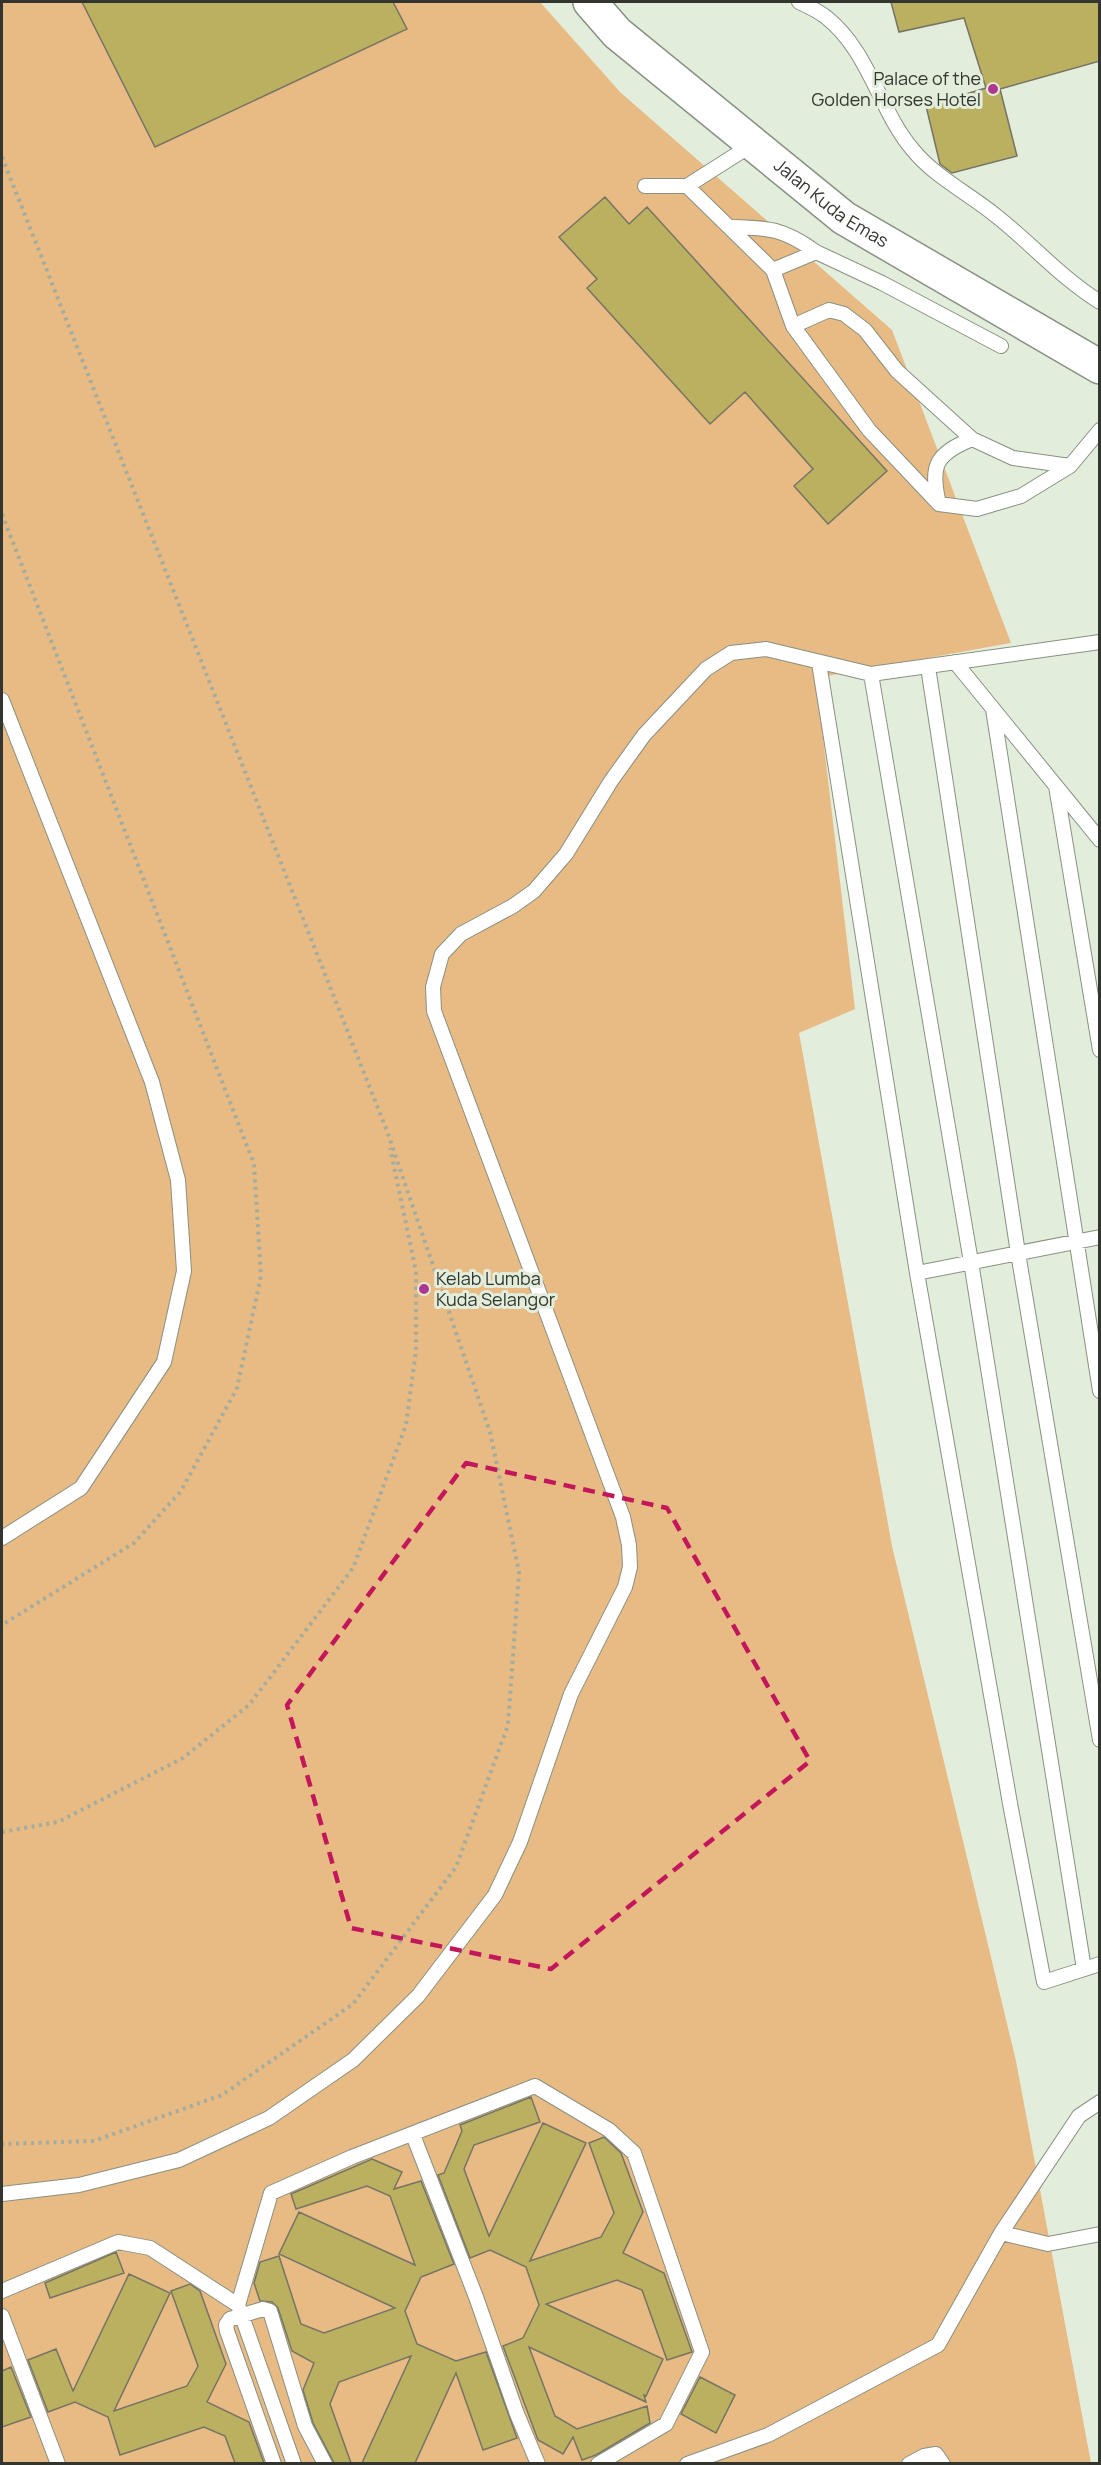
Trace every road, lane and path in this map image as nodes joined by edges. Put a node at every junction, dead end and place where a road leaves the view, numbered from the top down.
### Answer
1 (590, 2) edge
2 (799, 2) edge
3 (753, 144) junction
4 (2, 157) edge
5 (645, 186) dead end
6 (687, 186) junction
7 (730, 228) junction
8 (816, 252) junction
9 (773, 270) junction
10 (1082, 291) junction
11 (1100, 291) edge
12 (1100, 302) edge
13 (793, 326) junction
14 (1000, 346) dead end
15 (1100, 367) edge
16 (1100, 430) edge
17 (972, 439) junction
18 (1070, 465) junction
19 (939, 504) junction
20 (1100, 642) edge
21 (956, 662) junction
22 (819, 663) junction
23 (928, 667) junction
24 (871, 674) junction
25 (2, 700) edge
26 (993, 709) junction
27 (1056, 786) junction
28 (1100, 840) edge
29 (1100, 1050) edge
30 (387, 1131) junction
31 (1100, 1237) edge
32 (1077, 1242) junction
33 (1018, 1253) junction
34 (970, 1262) junction
35 (917, 1273) junction
36 (1100, 1391) edge
37 (2, 1538) edge
38 (1100, 1740) edge
39 (2, 1832) edge
40 (1100, 1964) edge
41 (1084, 1970) junction
42 (1100, 2102) edge
43 (413, 2134) junction
44 (2, 2144) edge
45 (2, 2194) edge
46 (1001, 2233) junction
47 (1100, 2234) edge
48 (2, 2291) edge
49 (239, 2310) junction
50 (2, 2316) edge
51 (58, 2463) edge
52 (274, 2463) edge
53 (294, 2463) edge
54 (325, 2463) edge
55 (538, 2463) edge
56 (598, 2463) edge
57 (687, 2463) edge
58 (909, 2463) edge
59 (943, 2463) edge

1 - 3 street, Jalan Kuda Emas
2 - 10 lane
3 - 6 lane
3 - 15 street, Jalan Kuda Emas
4 - 30 path
5 - 6 lane
6 - 7 lane
7 - 8 lane
7 - 9 lane
8 - 9 lane
8 - 14 lane
9 - 13 lane
10 - 11 lane
10 - 12 lane
13 - 17 lane
13 - 19 lane
16 - 18 lane
17 - 18 lane
17 - 19 lane
18 - 19 lane
20 - 21 lane
21 - 23 lane
21 - 26 lane
22 - 24 lane
22 - 35 lane
22 - 45 lane
23 - 24 lane
23 - 33 lane
24 - 34 lane
25 - 37 lane
26 - 27 lane
26 - 32 lane
27 - 28 lane
27 - 29 lane
30 - 39 path
30 - 44 path
31 - 32 lane
32 - 33 lane
32 - 36 lane
33 - 34 lane
33 - 38 lane
34 - 35 lane
34 - 41 lane
35 - 41 lane
40 - 41 lane
42 - 46 lane
43 - 49 lane
43 - 55 lane
43 - 56 lane
46 - 47 lane
46 - 57 lane
48 - 49 lane
49 - 52 lane
49 - 53 lane
49 - 54 lane
50 - 51 lane
58 - 59 lane

